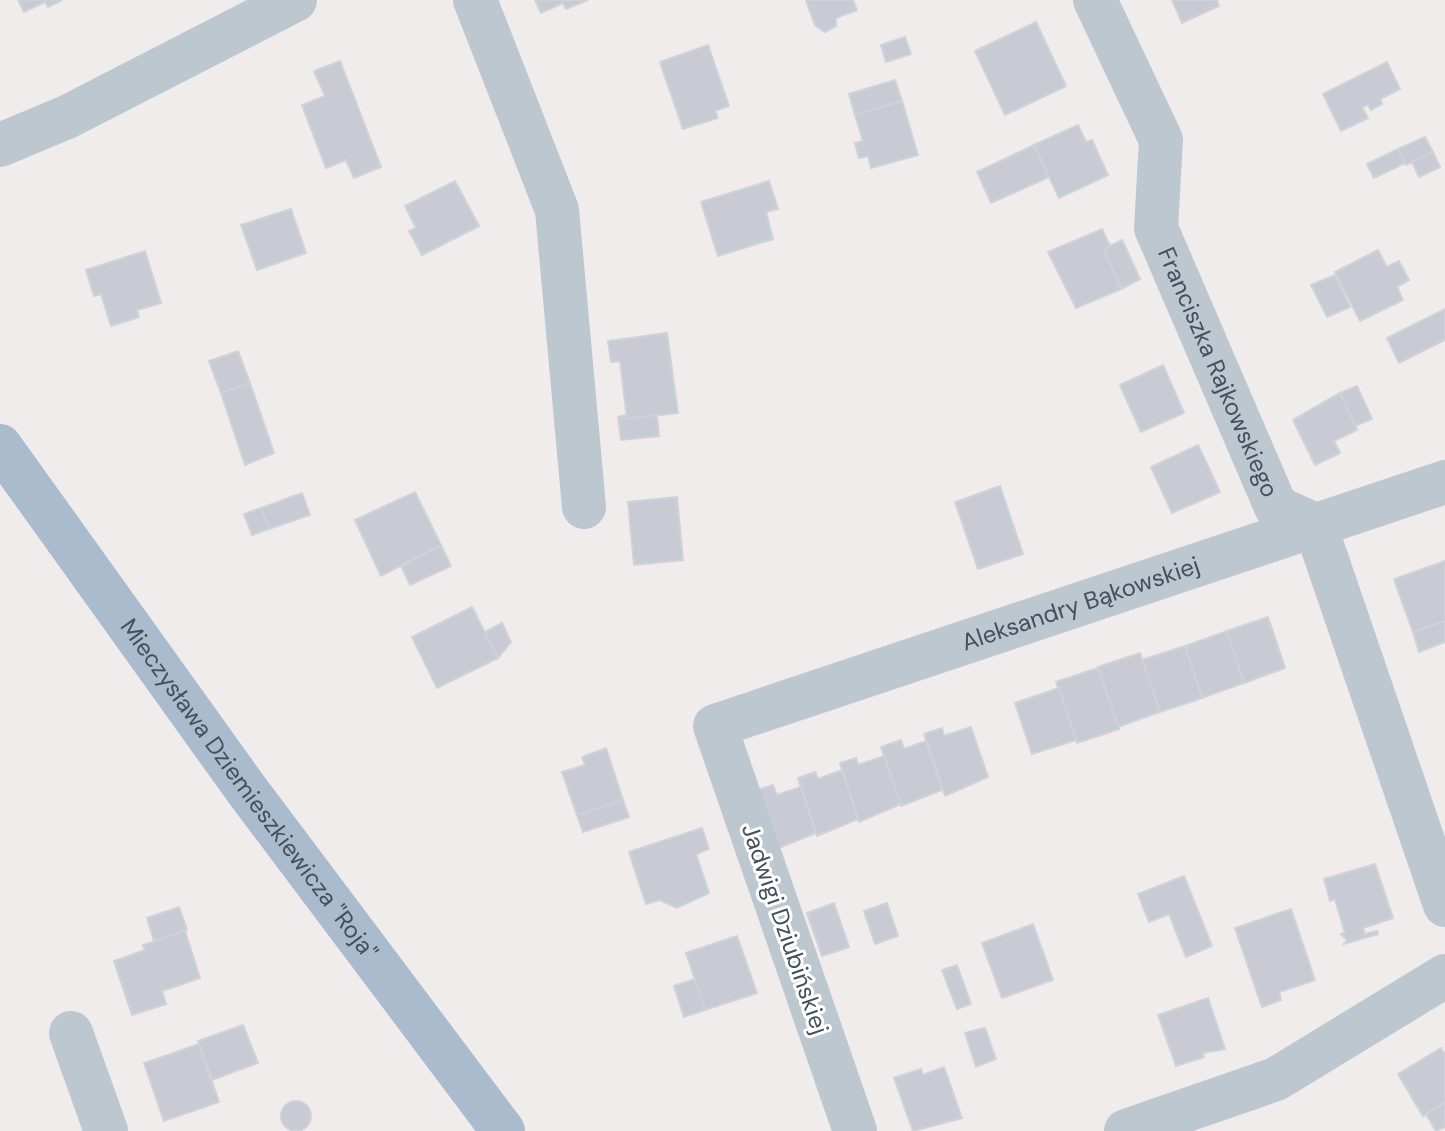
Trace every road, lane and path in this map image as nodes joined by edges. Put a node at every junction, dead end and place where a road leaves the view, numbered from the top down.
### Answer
1 (295, 0) edge
2 (475, 0) edge
3 (1095, 0) edge
4 (0, 145) edge
5 (0, 446) edge
6 (1445, 482) edge
7 (584, 507) dead end
8 (1315, 525) junction
9 (715, 726) joint
10 (1445, 905) edge
11 (1445, 976) edge
12 (71, 1033) dead end
13 (106, 1131) edge
14 (503, 1131) edge
15 (855, 1131) edge
16 (1126, 1131) edge

1 - 4 street
2 - 7 street
3 - 8 street, Franciszka Rajkowskiego
5 - 14 main road, Mieczysława Dziemieszkiewicza "Roja"
6 - 8 street, Aleksandry Bąkowskiej
8 - 9 street, Aleksandry Bąkowskiej
8 - 10 street
9 - 15 street, Jadwigi Dziubińskiej
11 - 16 street
12 - 13 street

